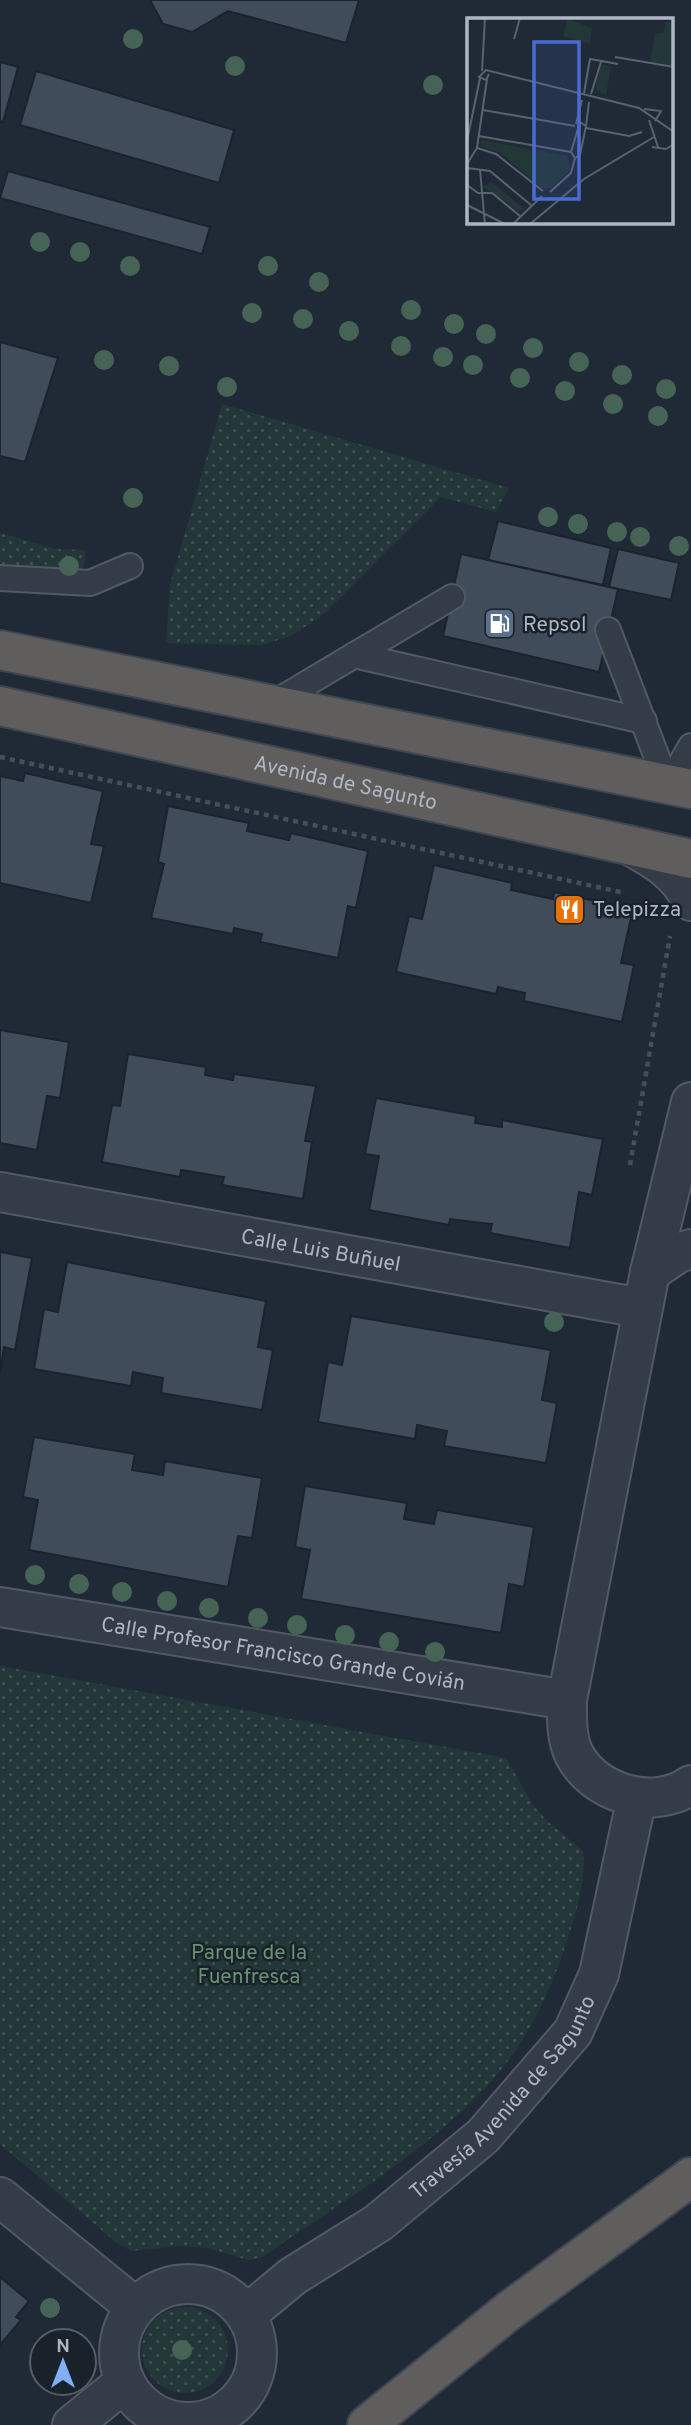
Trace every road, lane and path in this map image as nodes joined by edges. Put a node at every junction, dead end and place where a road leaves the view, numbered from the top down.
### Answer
1 (130, 566) dead end
2 (0, 578) edge
3 (452, 597) dead end
4 (608, 630) dead end
5 (0, 650) edge
6 (354, 656) junction
7 (0, 706) edge
8 (268, 706) junction
9 (644, 721) junction
10 (691, 746) edge
11 (0, 757) edge
12 (680, 788) edge
13 (628, 844) junction
14 (691, 859) edge
15 (626, 893) dead end
16 (681, 914) edge
17 (691, 1102) edge
18 (629, 1170) dead end
19 (0, 1192) edge
20 (691, 1249) edge
21 (645, 1290) junction
22 (0, 1607) edge
23 (567, 1700) junction
24 (691, 1785) edge
25 (637, 1797) junction
26 (691, 2177) edge
27 (0, 2197) edge
28 (135, 2307) junction
29 (246, 2315) junction
30 (124, 2382) junction
31 (72, 2425) edge
32 (367, 2425) edge

1 - 2 lane
3 - 6 lane
4 - 9 lane
5 - 8 highway
6 - 8 lane
6 - 9 lane
7 - 13 highway, Avenida de Sagunto
8 - 12 highway
9 - 12 lane
10 - 12 lane
11 - 15 path
13 - 14 highway, Avenida de Sagunto
13 - 16 street
16 - 18 path
17 - 21 street
19 - 21 street, Calle Luis Buñuel
20 - 21 street
21 - 23 street
22 - 23 street, Calle Profesor Francisco Grande Covián
23 - 25 street
24 - 25 street
25 - 29 street, Travesía Avenida de Sagunto
26 - 32 highway
27 - 28 street
28 - 29 street
28 - 30 street
29 - 30 street
30 - 31 street

